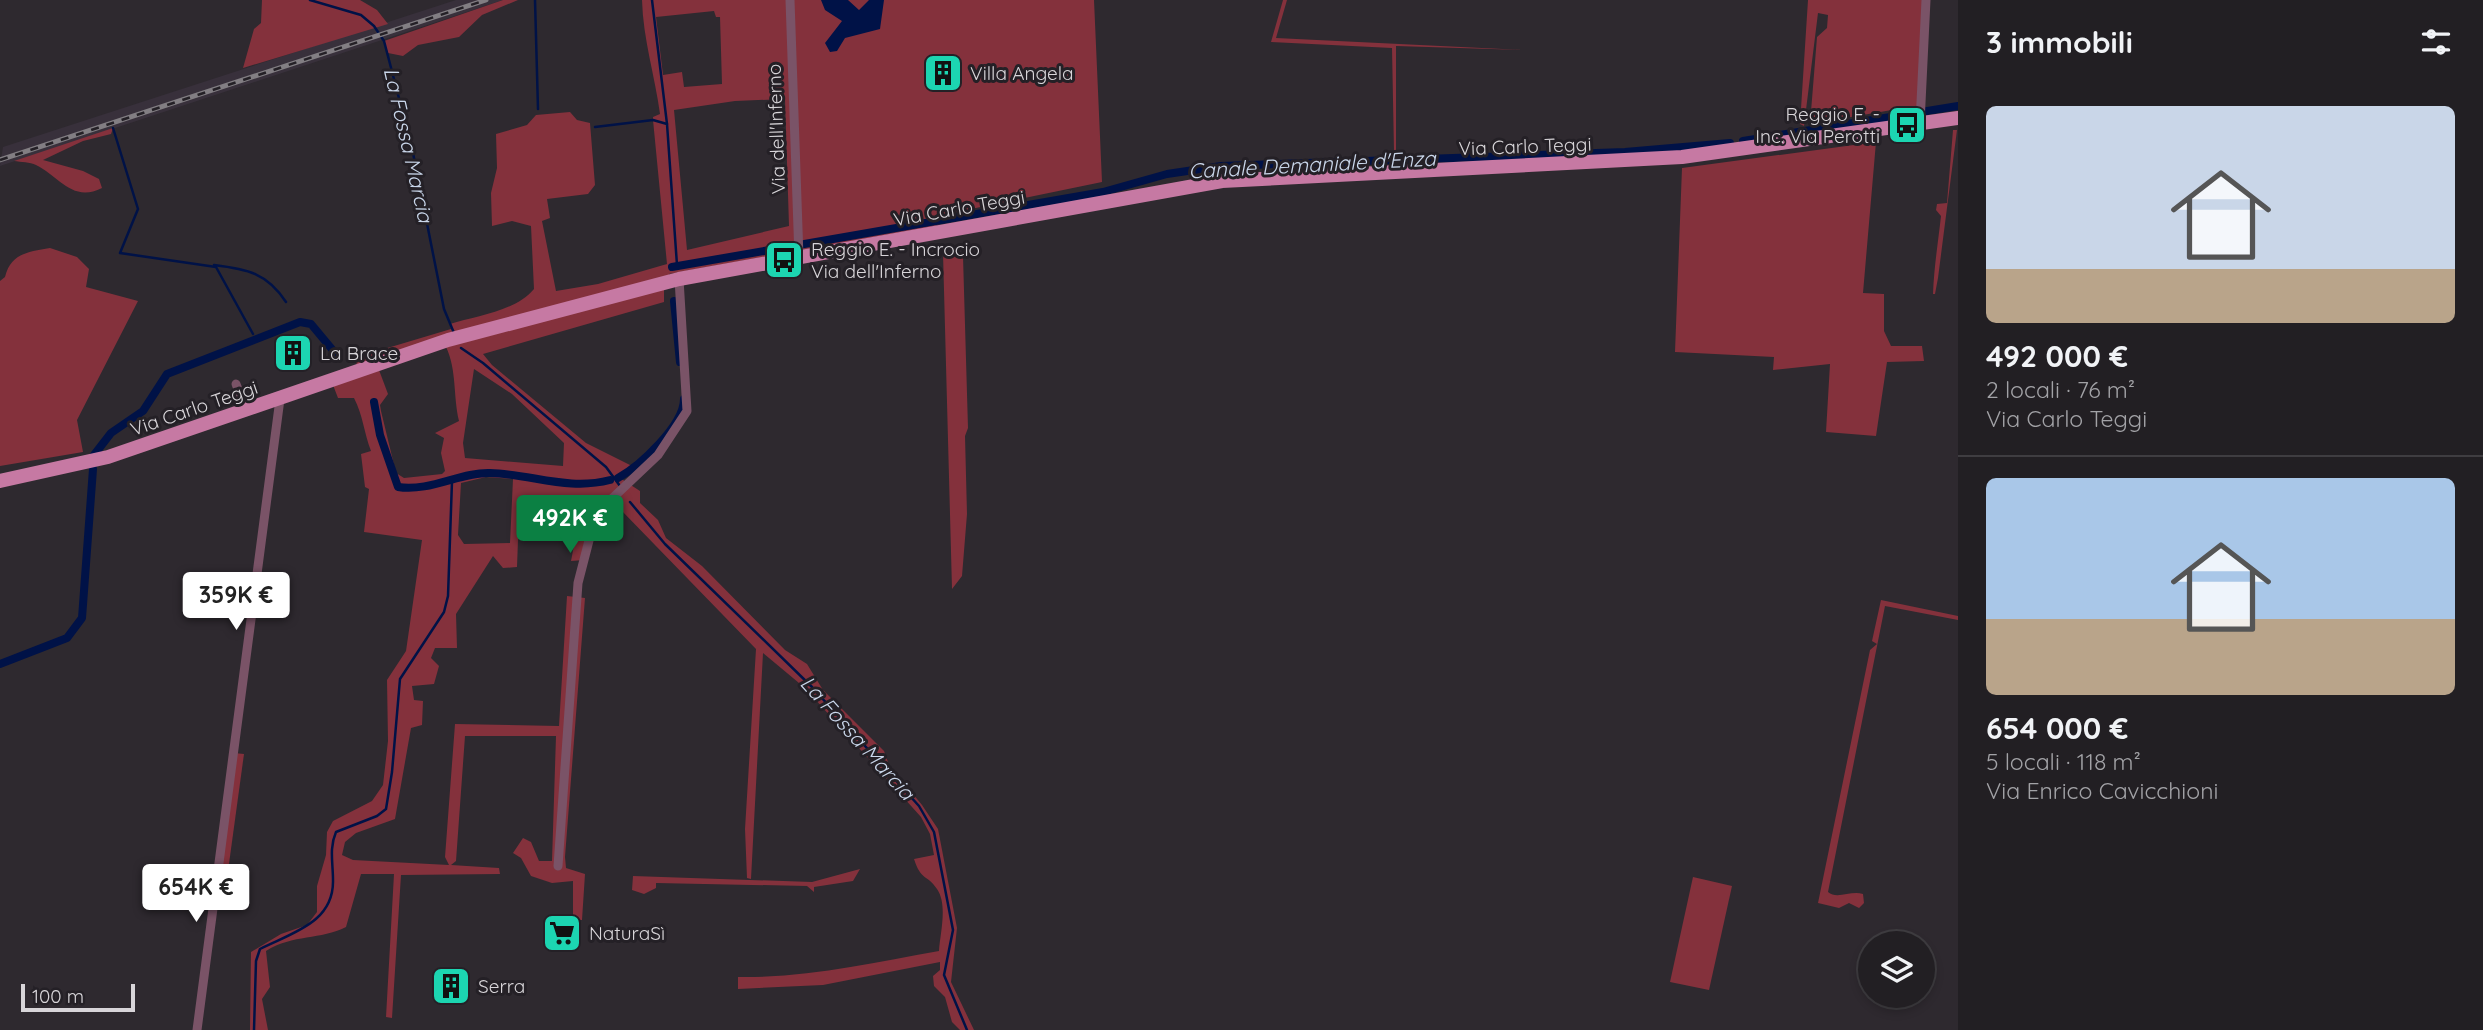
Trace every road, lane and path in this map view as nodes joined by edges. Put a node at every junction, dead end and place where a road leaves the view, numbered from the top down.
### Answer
1 (790, 0) edge
2 (1926, 0) edge
3 (1921, 114) junction
4 (1958, 118) edge
5 (799, 253) junction
6 (679, 279) junction
7 (236, 384) dead end
8 (280, 398) junction
9 (246, 410) junction
10 (0, 481) edge
11 (558, 866) dead end
12 (197, 1030) edge

1 - 5 street, Via dell'Inferno
2 - 3 street
3 - 4 main road, Via Carlo Teggi
3 - 5 main road, Via Carlo Teggi
5 - 6 main road, Via Carlo Teggi
6 - 8 main road, Via Carlo Teggi
6 - 11 street
7 - 9 street
8 - 9 main road, Via Carlo Teggi
8 - 12 street
9 - 10 main road, Via Carlo Teggi

